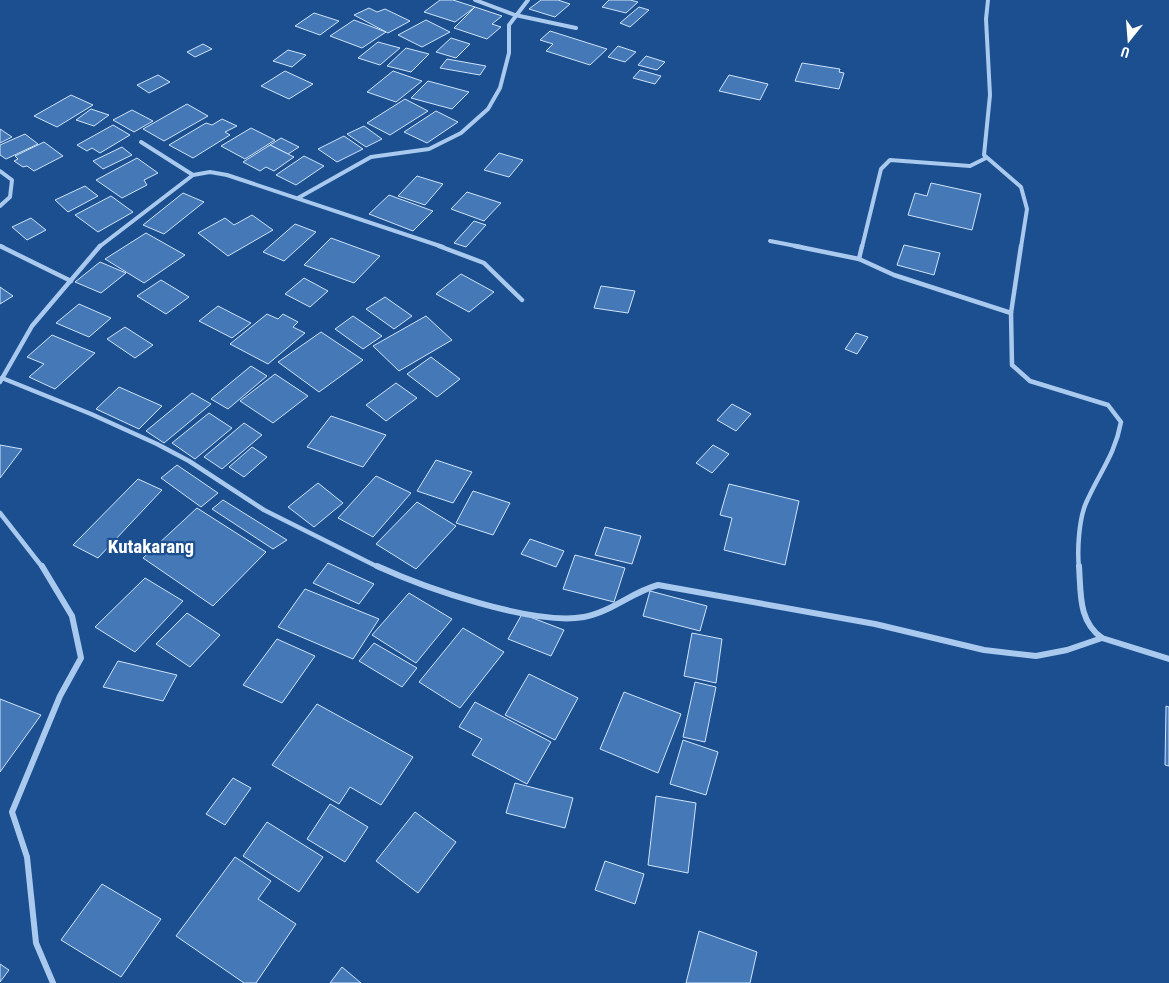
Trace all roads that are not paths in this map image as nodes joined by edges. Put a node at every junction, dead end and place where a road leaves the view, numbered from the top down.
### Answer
1 (474, 0) edge
2 (528, 0) edge
3 (988, 0) edge
4 (515, 16) junction
5 (576, 28) dead end
6 (141, 142) dead end
7 (986, 158) junction
8 (0, 171) edge
9 (193, 175) junction
10 (298, 198) junction
11 (0, 206) edge
12 (770, 241) dead end
13 (0, 246) edge
14 (858, 259) junction
15 (71, 281) junction
16 (522, 300) dead end
17 (1011, 314) junction
18 (1, 380) edge
19 (0, 513) edge
20 (1102, 638) junction
21 (1169, 659) edge
22 (53, 983) edge

1 - 4 street
2 - 4 street
3 - 7 street
4 - 5 street
4 - 10 street
6 - 9 street
7 - 14 street
7 - 17 street
8 - 11 street
9 - 10 street
9 - 15 street
10 - 16 street
12 - 14 street
13 - 15 street
14 - 17 street
15 - 18 street
17 - 20 street
18 - 20 street
19 - 22 street
20 - 21 street

